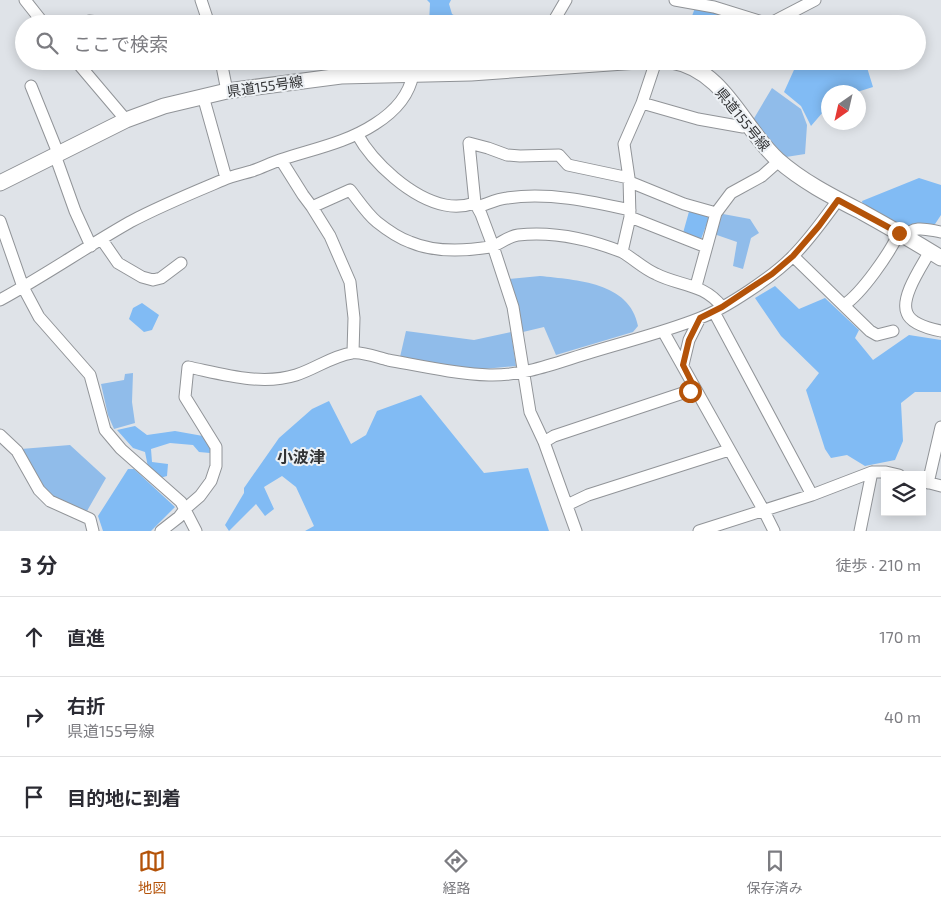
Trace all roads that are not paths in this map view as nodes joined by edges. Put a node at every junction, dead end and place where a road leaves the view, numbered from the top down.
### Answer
1 (25, 0) edge
2 (201, 0) edge
3 (566, 0) edge
4 (675, 0) edge
5 (809, 1) edge
6 (37, 15) edge
7 (206, 15) edge
8 (557, 15) edge
9 (740, 15) edge
10 (785, 15) edge
11 (84, 70) edge
12 (223, 70) edge
13 (468, 70) edge
14 (653, 70) edge
15 (694, 70) edge
16 (699, 72) joint
17 (413, 74) junction
18 (32, 86) dead end
19 (227, 91) junction
20 (202, 96) junction
21 (642, 103) junction
22 (126, 120) junction
23 (748, 125) junction
24 (357, 134) junction
25 (56, 154) junction
26 (280, 160) junction
27 (779, 161) junction
28 (226, 178) junction
29 (630, 180) junction
30 (0, 183) edge
31 (838, 200) junction
32 (476, 205) junction
33 (312, 207) junction
34 (716, 213) junction
35 (630, 214) junction
36 (0, 221) edge
37 (941, 232) edge
38 (902, 235) junction
39 (102, 240) junction
40 (90, 246) junction
41 (493, 246) junction
42 (706, 247) junction
43 (622, 252) junction
44 (935, 255) edge
45 (793, 256) junction
46 (181, 263) dead end
47 (696, 286) junction
48 (23, 287) junction
49 (0, 300) edge
50 (844, 305) junction
51 (718, 309) junction
52 (700, 318) junction
53 (663, 331) junction
54 (893, 331) dead end
55 (941, 331) edge
56 (353, 352) junction
57 (683, 365) junction
58 (524, 373) junction
59 (695, 389) junction
60 (941, 427) edge
61 (0, 435) edge
62 (544, 442) junction
63 (729, 450) junction
64 (872, 472) junction
65 (881, 472) edge
66 (926, 479) edge
67 (926, 482) edge
68 (941, 486) edge
69 (812, 495) junction
70 (567, 505) junction
71 (185, 508) junction
72 (764, 511) junction
73 (863, 530) edge
74 (93, 531) edge
75 (160, 531) edge
76 (196, 531) edge
77 (576, 531) edge
78 (699, 531) edge
79 (774, 531) edge

1 - 6 street
2 - 7 street
3 - 8 street
4 - 9 street
5 - 10 street
11 - 22 street
12 - 19 street
13 - 17 main road, 県道155号線
14 - 21 street
15 - 16 main road, 県道155号線
16 - 23 main road, 県道155号線
17 - 19 main road, 県道155号線
17 - 24 street
18 - 25 street
19 - 20 main road, 県道155号線
20 - 22 main road, 県道155号線
20 - 28 street
21 - 23 street
21 - 29 street
22 - 25 main road, 県道155号線
23 - 27 main road, 県道155号線
24 - 26 street
24 - 32 street
25 - 30 main road, 県道155号線
25 - 40 street
26 - 28 street
26 - 33 street
27 - 31 main road, 県道155号線
27 - 34 street
28 - 39 street
29 - 32 street
29 - 34 street
29 - 35 street
31 - 38 main road, 県道155号線
31 - 45 street
32 - 35 street
32 - 41 street
33 - 41 street
33 - 56 street
34 - 42 street
35 - 42 street
35 - 43 street
36 - 48 street
37 - 38 street
38 - 44 main road, 県道155号線
38 - 50 street
39 - 40 street
39 - 46 street
40 - 48 street
41 - 43 street
41 - 58 street
42 - 47 street
43 - 47 street
44 - 55 street
45 - 50 street
45 - 51 street
47 - 51 street
48 - 49 street
48 - 71 street
50 - 54 street
51 - 52 street
51 - 69 street
52 - 53 street
52 - 57 street
53 - 57 street
53 - 58 street
56 - 58 street
56 - 71 street
57 - 59 street
58 - 62 street
59 - 62 street
59 - 63 street
60 - 66 street
61 - 74 street
62 - 70 street
63 - 70 street
63 - 72 street
64 - 65 street
64 - 69 street
64 - 73 street
67 - 68 street
69 - 72 street
70 - 77 street
71 - 75 street
71 - 76 street
72 - 78 street
72 - 79 street

